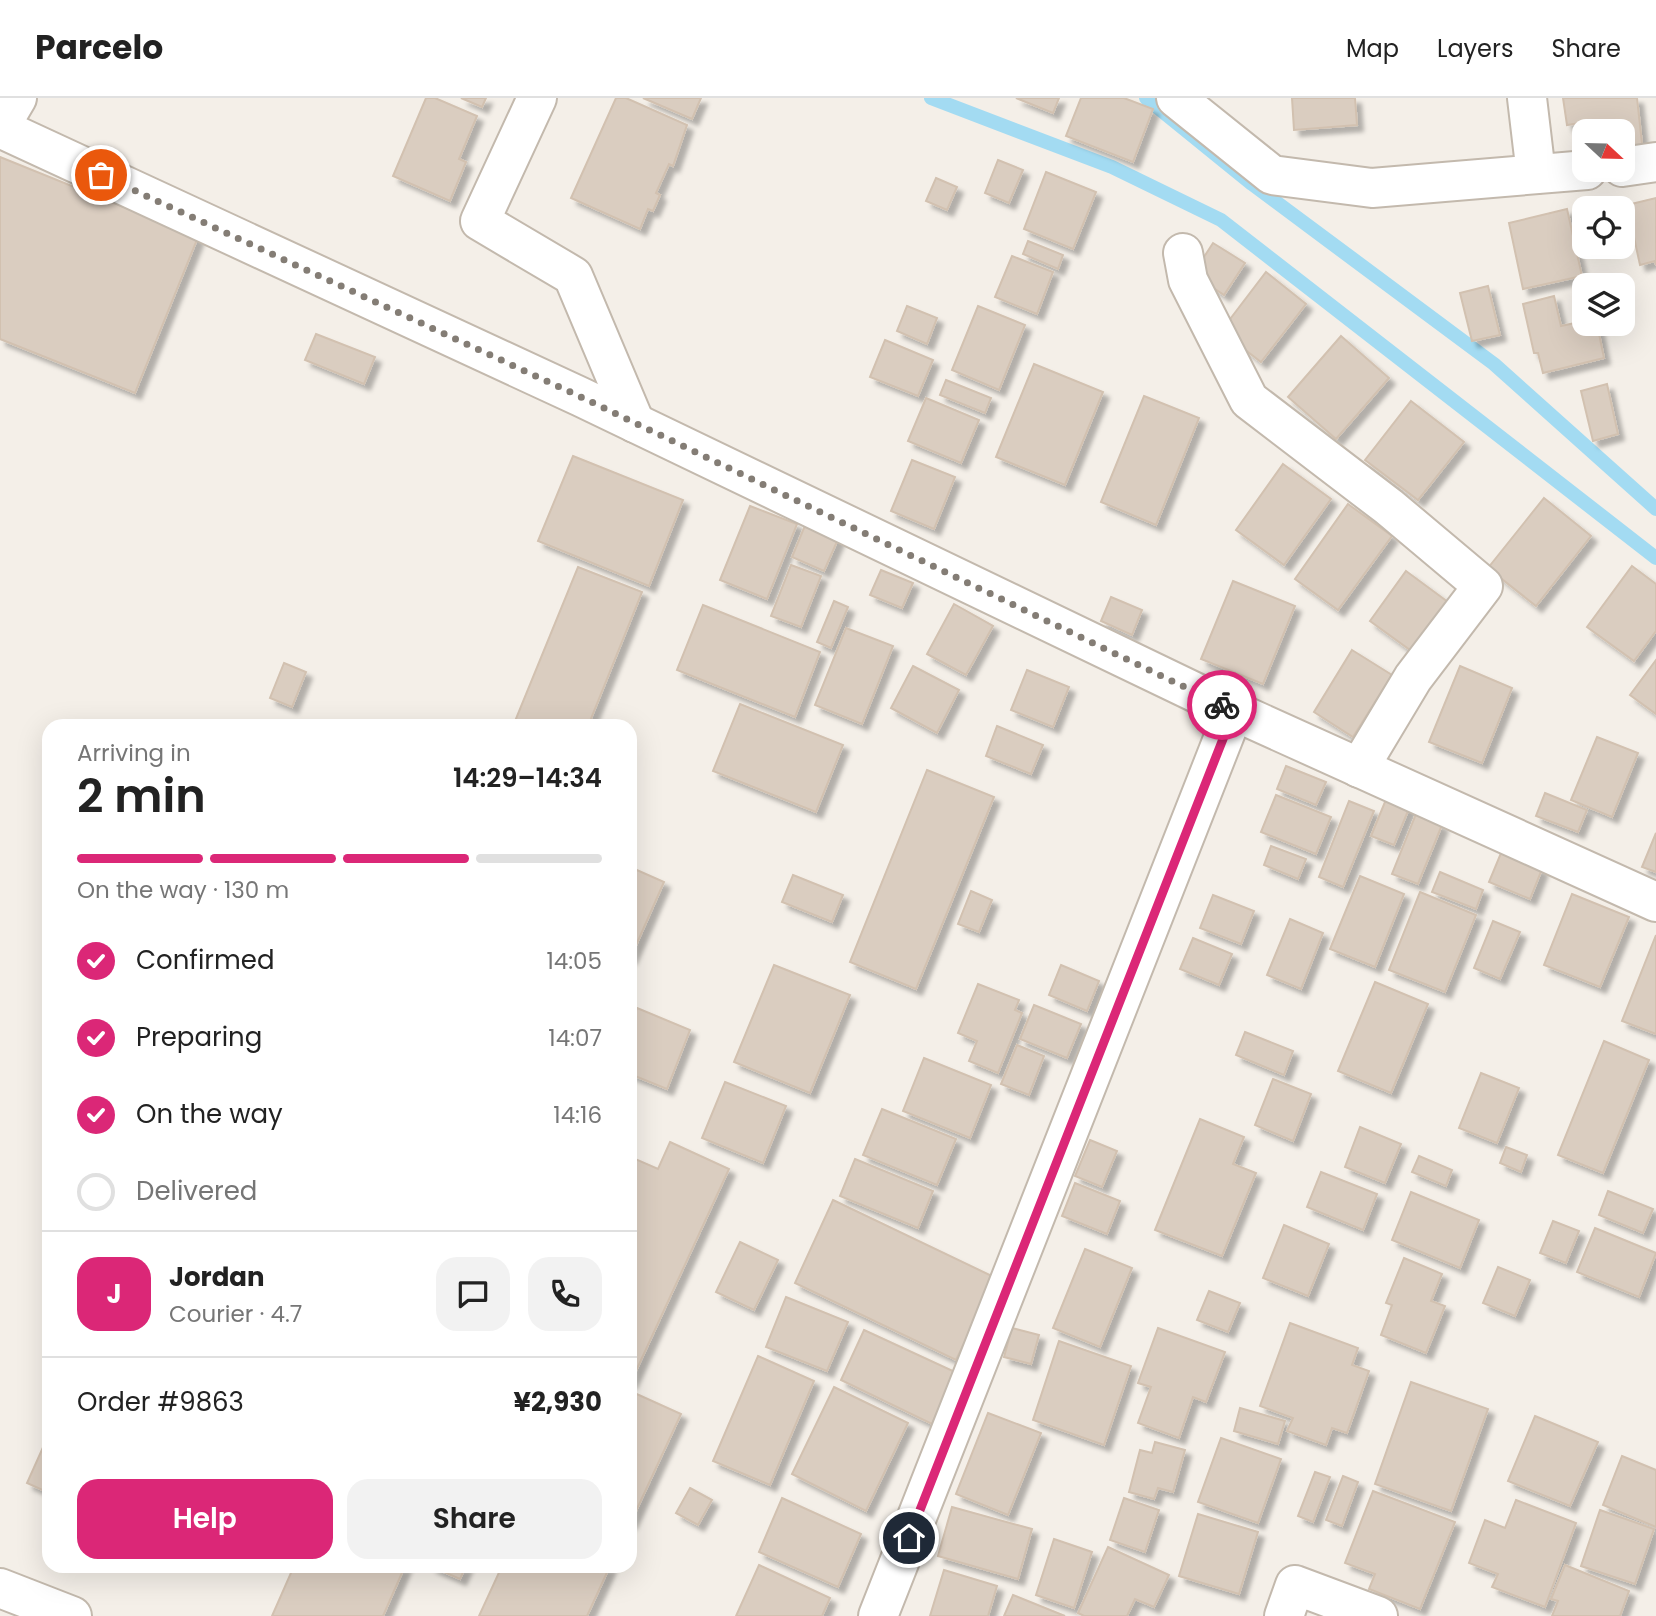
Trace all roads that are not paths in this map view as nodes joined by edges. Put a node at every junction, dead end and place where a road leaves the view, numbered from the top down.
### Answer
1 (17, 98) edge
2 (537, 98) edge
3 (1176, 98) edge
4 (1527, 98) edge
5 (0, 128) edge
6 (1656, 162) edge
7 (1635, 165) edge
8 (1572, 171) edge
9 (1536, 174) junction
10 (1183, 253) dead end
11 (635, 423) junction
12 (1234, 711) junction
13 (1359, 768) junction
14 (1656, 902) edge
15 (0, 1588) edge
16 (72, 1616) edge
17 (878, 1616) edge
18 (1284, 1616) edge
19 (1378, 1616) edge

1 - 5 street
2 - 11 street
3 - 9 street
4 - 9 street
5 - 11 street
6 - 7 street
8 - 9 street
10 - 13 street
11 - 12 street
12 - 13 street
12 - 17 street
13 - 14 street
15 - 16 street
18 - 19 street

